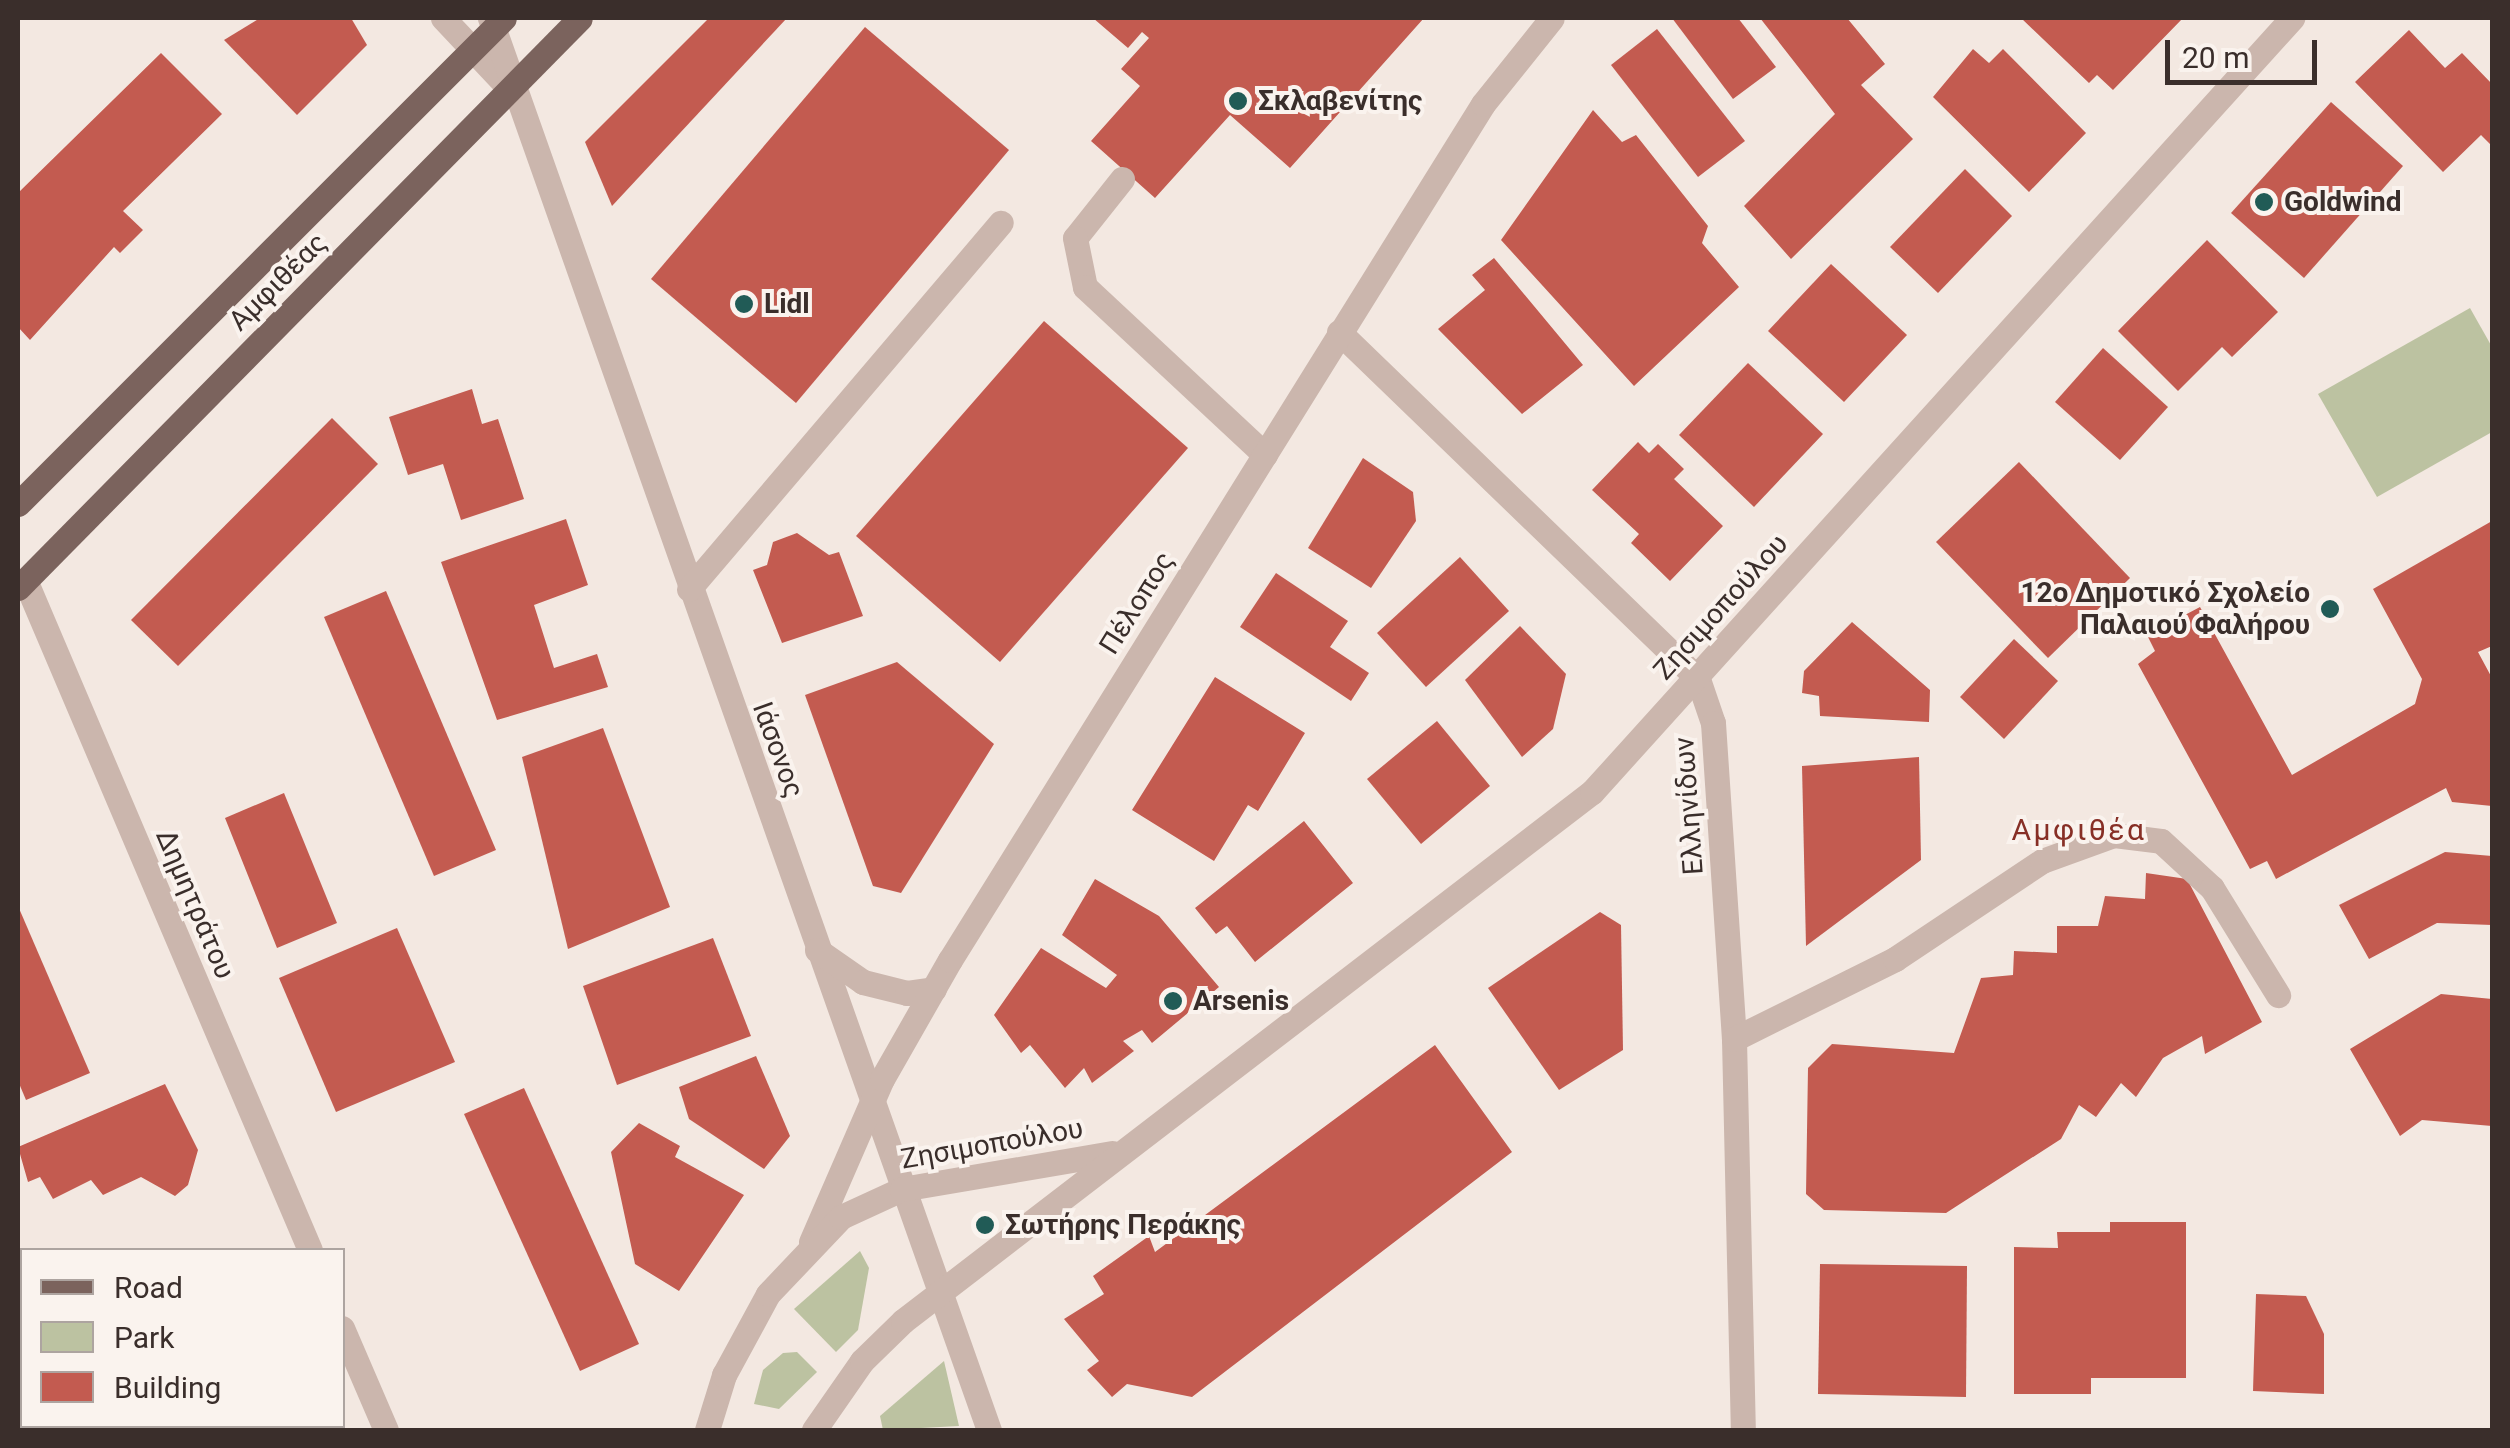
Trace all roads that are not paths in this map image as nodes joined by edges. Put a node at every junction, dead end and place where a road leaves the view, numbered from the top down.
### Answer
1 (443, 18) edge
2 (580, 18) edge
3 (1552, 18) edge
4 (2292, 18) edge
5 (496, 21) edge
6 (472, 50) junction
7 (510, 90) junction
8 (1122, 178) dead end
9 (1002, 223) dead end
10 (1339, 332) junction
11 (1265, 456) junction
12 (18, 504) edge
13 (21, 584) edge
14 (688, 590) junction
15 (1698, 679) junction
16 (817, 950) junction
17 (934, 989) junction
18 (2278, 995) dead end
19 (1734, 1039) junction
20 (871, 1103) junction
21 (1117, 1152) junction
22 (902, 1189) junction
23 (811, 1242) junction
24 (309, 1248) edge
25 (939, 1293) junction
26 (345, 1335) edge
27 (386, 1430) edge
28 (706, 1430) edge
29 (814, 1430) edge
30 (989, 1430) edge
31 (1743, 1430) edge

1 - 6 street, Ιάσονος
2 - 7 main road, Αμφιθέας
3 - 10 street, Πέλοπος
4 - 15 street, Ζησιμοπούλου
5 - 6 main road, Αμφιθέας
5 - 7 street, Ιάσονος
6 - 7 street, Ιάσονος
6 - 12 main road, Αμφιθέας
7 - 13 main road, Αμφιθέας
7 - 14 street, Ιάσονος
8 - 11 street
9 - 14 street
10 - 11 street, Πέλοπος
10 - 15 street, Ελληνίδων
11 - 17 street, Πέλοπος
13 - 24 street, Δημητράτου
14 - 16 street, Ιάσονος
15 - 19 street, Ελληνίδων
15 - 21 street, Ζησιμοπούλου
16 - 17 street
16 - 20 street, Ιάσονος
17 - 20 street, Πέλοπος
18 - 19 street
19 - 31 street, Ελληνίδων
20 - 22 street, Ιάσονος
20 - 23 street, Πέλοπος
21 - 22 street, Ζησιμοπούλου
21 - 25 street, Ζησιμοπούλου
22 - 23 street, Ζησιμοπούλου
22 - 25 street, Ιάσονος
23 - 28 street, Ζησιμοπούλου
25 - 29 street, Ζησιμοπούλου
25 - 30 street, Ιάσονος
26 - 27 street

